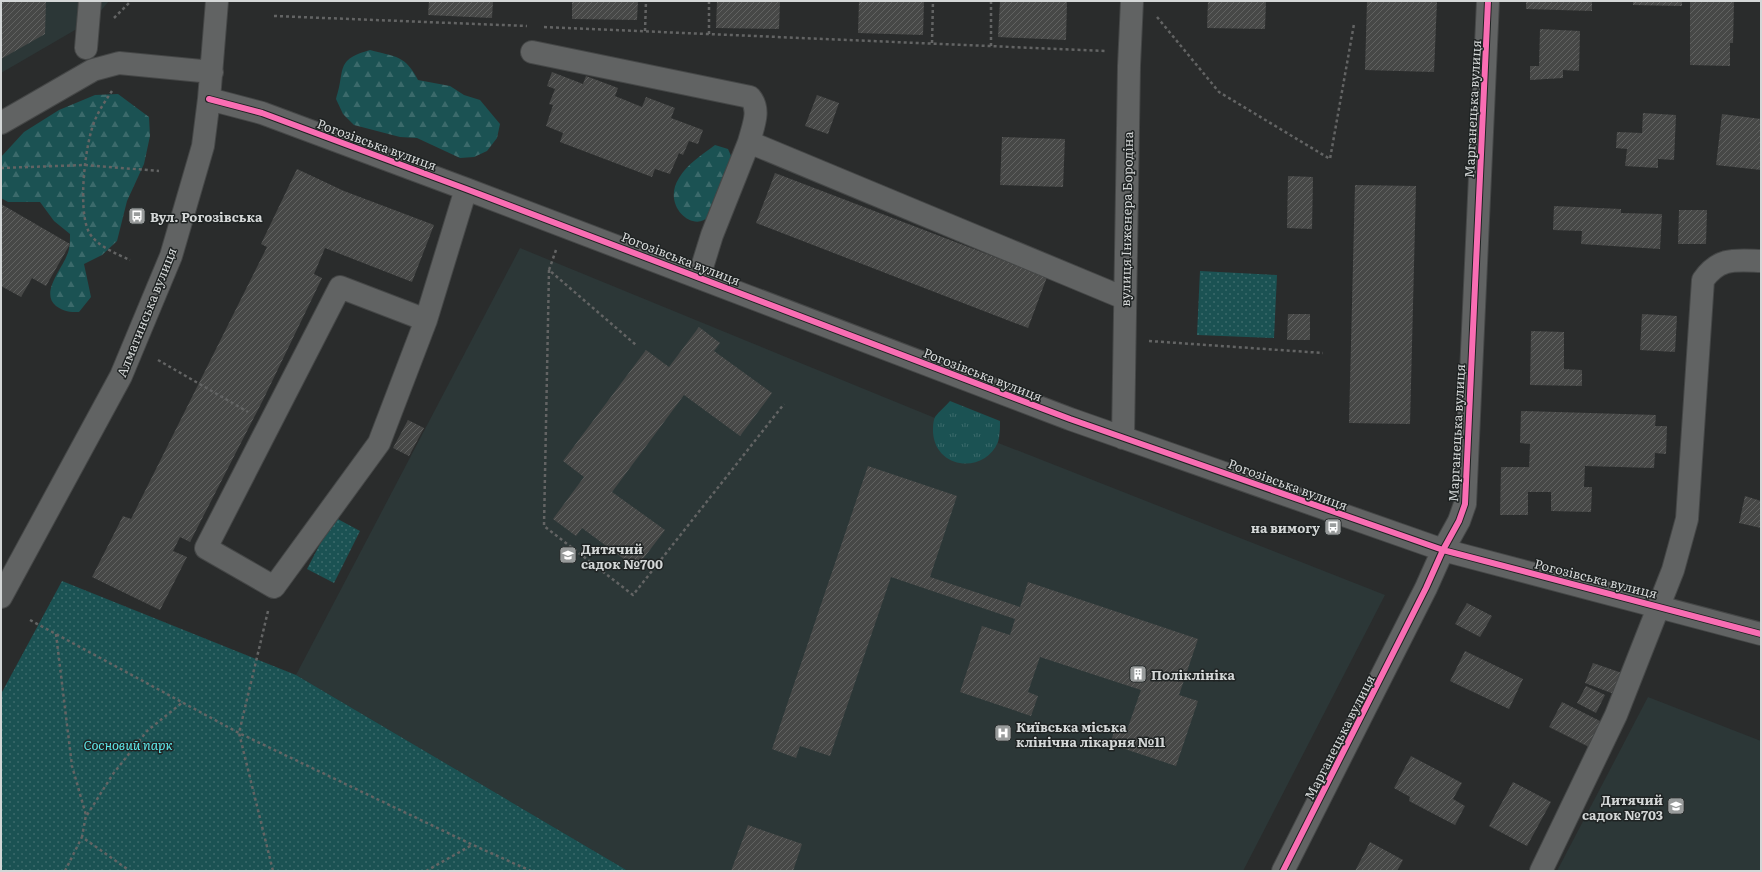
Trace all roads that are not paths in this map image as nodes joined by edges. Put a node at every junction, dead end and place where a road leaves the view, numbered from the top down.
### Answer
1 (90, 1) edge
2 (217, 1) edge
3 (1132, 1) edge
4 (1488, 1) edge
5 (86, 48) dead end
6 (532, 52) dead end
7 (212, 72) junction
8 (209, 98) junction
9 (1, 123) edge
10 (749, 142) junction
11 (466, 189) junction
12 (1761, 261) edge
13 (699, 277) junction
14 (1124, 298) junction
15 (426, 320) junction
16 (1123, 438) junction
17 (1443, 550) junction
18 (1, 597) edge
19 (1660, 606) junction
20 (1761, 634) edge
21 (1283, 871) edge
22 (1541, 871) edge

1 - 5 street
2 - 7 street, Алматинська вулиця
3 - 14 street, вулиця Інженера Бородіна
4 - 17 street, Марганецька вулиця
6 - 10 street
7 - 8 street, Алматинська вулиця
7 - 9 street
8 - 11 street, Рогозівська вулиця
8 - 18 street, Алматинська вулиця
10 - 13 street
10 - 14 street
11 - 13 street, Рогозівська вулиця
11 - 15 street
12 - 19 street
13 - 16 street, Рогозівська вулиця
14 - 16 street, вулиця Інженера Бородіна
15 - 15 street
16 - 17 street, Рогозівська вулиця
17 - 19 street, Рогозівська вулиця
17 - 21 street, Марганецька вулиця
19 - 20 street, Рогозівська вулиця
19 - 22 street

